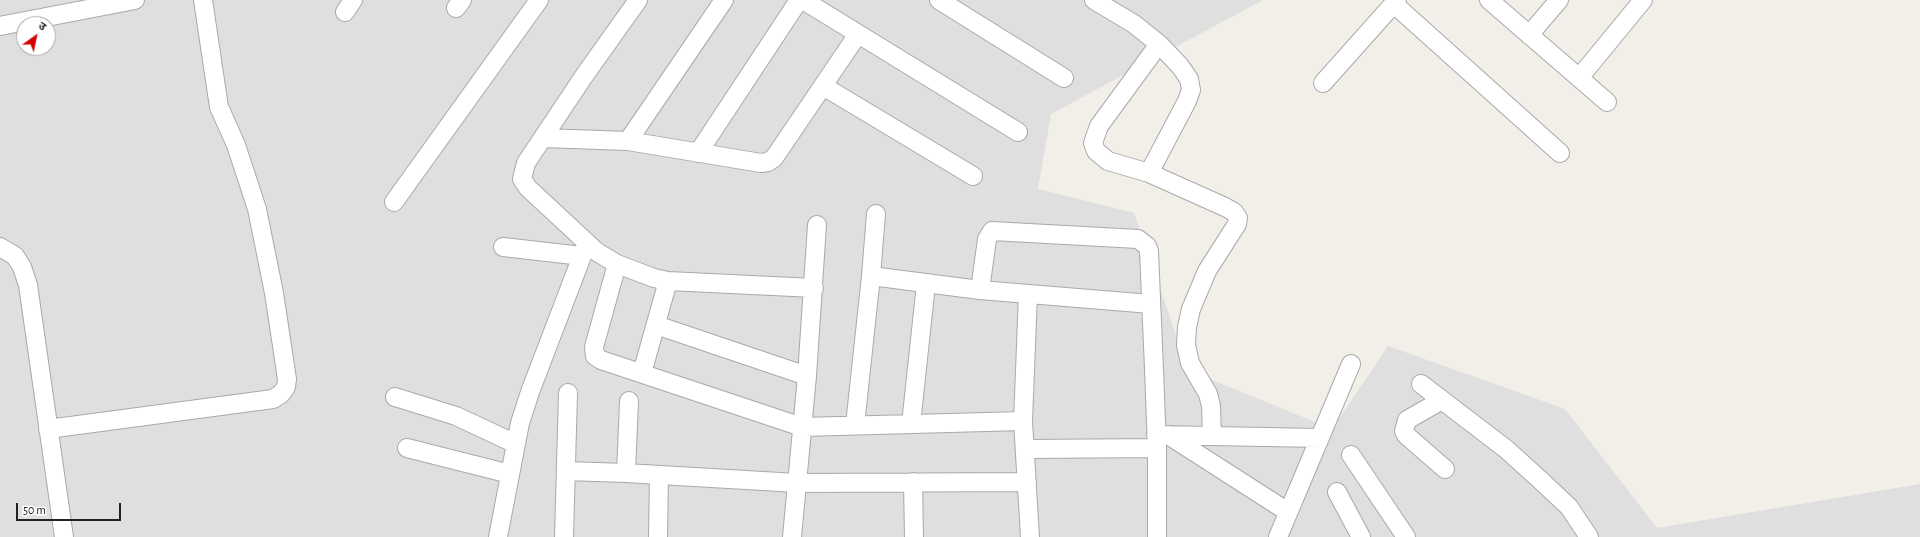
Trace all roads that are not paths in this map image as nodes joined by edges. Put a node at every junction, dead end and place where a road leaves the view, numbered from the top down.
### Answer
1 (135, 0) edge
2 (203, 0) edge
3 (540, 0) edge
4 (638, 0) edge
5 (724, 0) edge
6 (799, 0) edge
7 (803, 0) edge
8 (939, 0) edge
9 (1094, 0) edge
10 (1489, 0) edge
11 (1559, 0) edge
12 (1643, 0) edge
13 (1395, 2) edge
14 (0, 26) edge
15 (858, 34) junction
16 (1529, 35) junction
17 (1159, 44) junction
18 (1064, 78) dead end
19 (1579, 78) junction
20 (1323, 83) dead end
21 (823, 86) junction
22 (1607, 102) dead end
23 (1018, 132) dead end
24 (543, 138) junction
25 (628, 141) junction
26 (698, 153) junction
27 (1560, 153) dead end
28 (1149, 173) junction
29 (973, 176) dead end
30 (394, 202) dead end
31 (876, 214) dead end
32 (817, 225) dead end
33 (0, 247) edge
34 (504, 247) dead end
35 (585, 250) junction
36 (617, 264) junction
37 (871, 276) junction
38 (668, 281) junction
39 (926, 284) junction
40 (814, 288) junction
41 (980, 290) junction
42 (1028, 294) junction
43 (1151, 304) junction
44 (656, 325) junction
45 (1350, 364) dead end
46 (642, 373) junction
47 (807, 376) junction
48 (1421, 384) dead end
49 (568, 393) dead end
50 (394, 397) dead end
51 (1442, 400) junction
52 (629, 401) dead end
53 (1023, 421) junction
54 (911, 424) junction
55 (855, 425) junction
56 (802, 427) junction
57 (48, 429) junction
58 (1212, 436) junction
59 (1320, 438) junction
60 (1160, 440) junction
61 (516, 444) junction
62 (407, 448) dead end
63 (1025, 449) junction
64 (1352, 455) dead end
65 (1445, 469) dead end
66 (566, 471) junction
67 (626, 473) junction
68 (510, 474) junction
69 (659, 475) junction
70 (797, 482) junction
71 (913, 482) junction
72 (1027, 482) junction
73 (1337, 492) dead end
74 (1288, 512) junction
75 (64, 537) edge
76 (498, 537) edge
77 (564, 537) edge
78 (658, 537) edge
79 (792, 537) edge
80 (914, 537) edge
81 (1030, 537) edge
82 (1157, 537) edge
83 (1278, 537) edge
84 (1361, 537) edge
85 (1406, 537) edge
86 (1589, 537) edge

1 - 14 street
2 - 57 street
3 - 30 street
4 - 24 street
5 - 25 street
6 - 26 street
7 - 15 street
8 - 18 street
9 - 17 street
10 - 16 street
11 - 16 street
12 - 19 street
13 - 20 street
13 - 27 street
15 - 21 street
15 - 23 street
16 - 19 street
17 - 28 street
17 - 28 street
19 - 22 street
21 - 26 street
21 - 29 street
24 - 25 street
24 - 35 street
25 - 26 street
28 - 58 street
31 - 37 street
32 - 40 street
33 - 57 street
34 - 35 street
35 - 36 street
35 - 61 street
36 - 38 street
36 - 46 street
37 - 39 street
37 - 55 street
38 - 40 street
38 - 44 street
39 - 41 street
39 - 54 street
40 - 47 street
41 - 42 street
41 - 43 street
42 - 43 street
42 - 53 street
43 - 60 street
44 - 46 street
44 - 47 street
45 - 59 street
46 - 56 street
47 - 56 street
48 - 51 street
49 - 66 street
50 - 61 street
51 - 65 street
51 - 86 street
52 - 67 street
53 - 54 street
53 - 63 street
54 - 55 street
55 - 56 street
56 - 70 street
57 - 75 street
58 - 59 street
58 - 60 street
59 - 74 street
60 - 63 street
60 - 74 street
60 - 82 street
61 - 68 street
62 - 68 street
63 - 72 street
64 - 85 street
66 - 67 street
66 - 77 street
67 - 69 street
68 - 76 street
69 - 70 street
69 - 78 street
70 - 71 street
70 - 79 street
71 - 72 street
71 - 80 street
72 - 81 street
73 - 84 street
74 - 83 street

